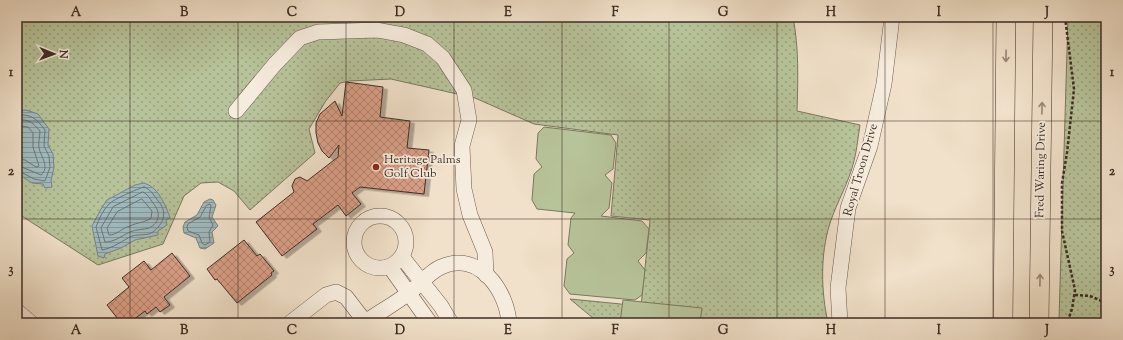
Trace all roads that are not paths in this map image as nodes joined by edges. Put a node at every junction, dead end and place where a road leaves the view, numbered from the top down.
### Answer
1 (892, 17) edge
2 (1006, 17) edge
3 (1043, 17) edge
4 (236, 111) dead end
5 (402, 257) junction
6 (390, 267) junction
7 (486, 275) junction
8 (422, 282) junction
9 (409, 293) junction
10 (17, 311) edge
11 (31, 323) edge
12 (290, 323) edge
13 (365, 323) edge
14 (430, 323) edge
15 (451, 323) edge
16 (509, 323) edge
17 (840, 323) edge
18 (1003, 323) edge
19 (1039, 323) edge

1 - 17 street, Royal Troon Drive
2 -> 18 main road
19 -> 3 main road, Fred Waring Drive
4 - 7 street
5 - 6 street
5 - 6 street
5 - 8 street
6 - 9 street
7 - 8 street
7 - 16 street
8 - 9 street
8 - 15 street
9 - 13 street
9 - 14 street
10 - 11 street
12 - 13 street

